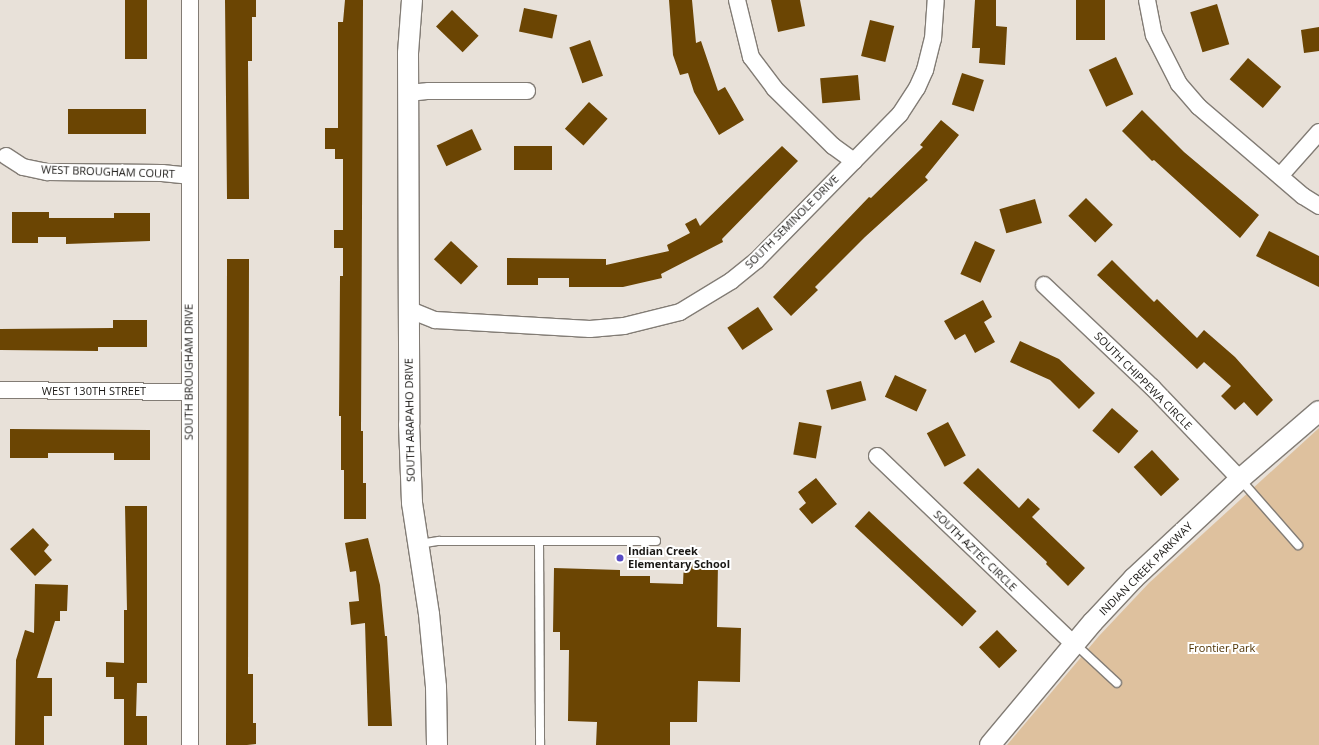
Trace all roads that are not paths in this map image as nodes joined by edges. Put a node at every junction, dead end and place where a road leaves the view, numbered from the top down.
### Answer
1 (190, 0) edge
2 (412, 0) edge
3 (738, 0) edge
4 (936, 0) edge
5 (1147, 0) edge
6 (527, 91) dead end
7 (409, 93) junction
8 (1319, 132) edge
9 (6, 156) dead end
10 (854, 161) junction
11 (189, 176) junction
12 (1280, 176) junction
13 (1319, 206) edge
14 (1044, 285) dead end
15 (410, 310) junction
16 (0, 390) edge
17 (189, 392) junction
18 (1319, 411) edge
19 (876, 456) dead end
20 (1240, 479) junction
21 (539, 541) junction
22 (656, 541) dead end
23 (419, 544) junction
24 (1298, 545) dead end
25 (1074, 644) junction
26 (1117, 683) dead end
27 (190, 745) edge
28 (437, 745) edge
29 (540, 745) edge
30 (990, 745) edge

1 - 11 street, SOUTH BROUGHAM DRIVE
2 - 7 street, SOUTH ARAPAHO DRIVE
3 - 10 street
4 - 10 street, SOUTH SEMINOLE DRIVE
5 - 12 street
6 - 7 street
7 - 15 street, SOUTH ARAPAHO DRIVE
8 - 12 street
9 - 11 street, WEST BROUGHAM COURT
10 - 15 street, SOUTH SEMINOLE DRIVE
11 - 17 street, SOUTH BROUGHAM DRIVE
12 - 13 street
14 - 20 street, SOUTH CHIPPEWA CIRCLE
15 - 23 street, SOUTH ARAPAHO DRIVE
16 - 17 street, WEST 130TH STREET
17 - 27 street, SOUTH BROUGHAM DRIVE
18 - 20 street, INDIAN CREEK PARKWAY
19 - 25 street, SOUTH AZTEC CIRCLE
20 - 24 lane
20 - 25 street, INDIAN CREEK PARKWAY
21 - 22 lane
21 - 23 lane
21 - 29 lane
23 - 28 street, SOUTH ARAPAHO DRIVE
25 - 26 lane
25 - 30 street, INDIAN CREEK PARKWAY

